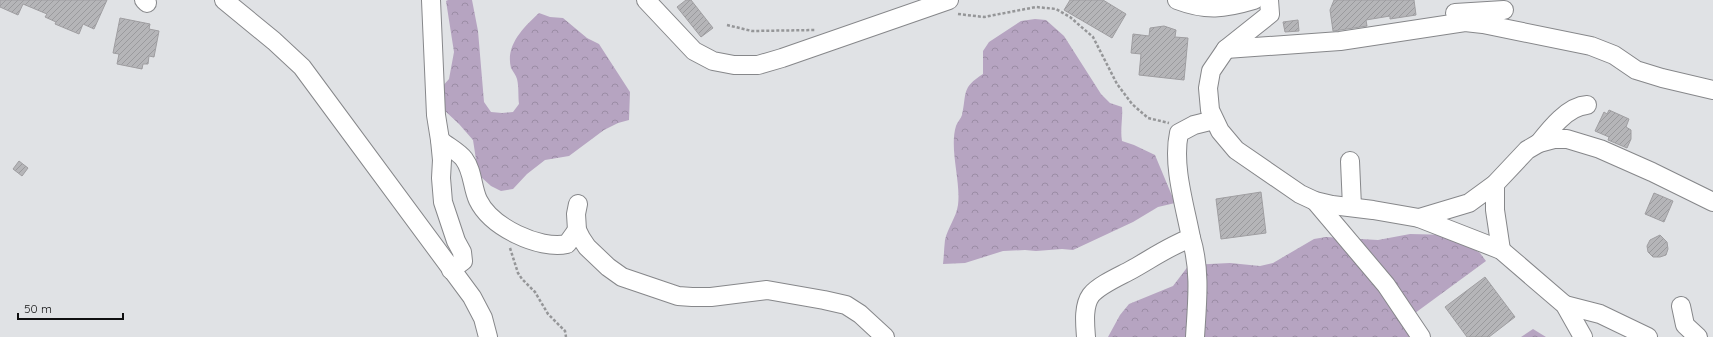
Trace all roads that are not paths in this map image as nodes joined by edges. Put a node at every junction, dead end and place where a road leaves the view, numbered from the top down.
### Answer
1 (224, 0) edge
2 (432, 0) edge
3 (646, 0) edge
4 (1177, 0) edge
5 (1254, 0) edge
6 (1269, 0) edge
7 (950, 8) edge
8 (1504, 10) dead end
9 (1429, 27) junction
10 (1226, 49) junction
11 (1713, 90) edge
12 (1587, 105) dead end
13 (1214, 120) junction
14 (440, 140) junction
15 (1539, 143) junction
16 (1350, 160) dead end
17 (1495, 184) junction
18 (1315, 201) junction
19 (1713, 202) edge
20 (578, 204) dead end
21 (1352, 207) junction
22 (1419, 218) junction
23 (577, 230) junction
24 (1191, 238) junction
25 (1501, 250) junction
26 (451, 270) junction
27 (1565, 305) junction
28 (1681, 306) dead end
29 (488, 337) edge
30 (885, 337) edge
31 (1086, 337) edge
32 (1195, 337) edge
33 (1421, 337) edge
34 (1583, 337) edge
35 (1648, 337) edge
36 (1698, 337) edge

1 - 26 street
2 - 14 street
3 - 7 street
4 - 5 street
6 - 10 street
8 - 9 street
9 - 10 street
9 - 11 street
10 - 13 street
12 - 15 street
13 - 18 street
13 - 24 street
14 - 23 street
14 - 26 street
15 - 17 street
15 - 19 street
16 - 21 street
17 - 22 street
17 - 25 street
18 - 21 street
18 - 33 street
20 - 23 street
21 - 22 street
22 - 25 street
23 - 30 street
24 - 31 street
24 - 32 street
25 - 27 street
26 - 29 street
27 - 34 street
27 - 35 street
28 - 36 street

